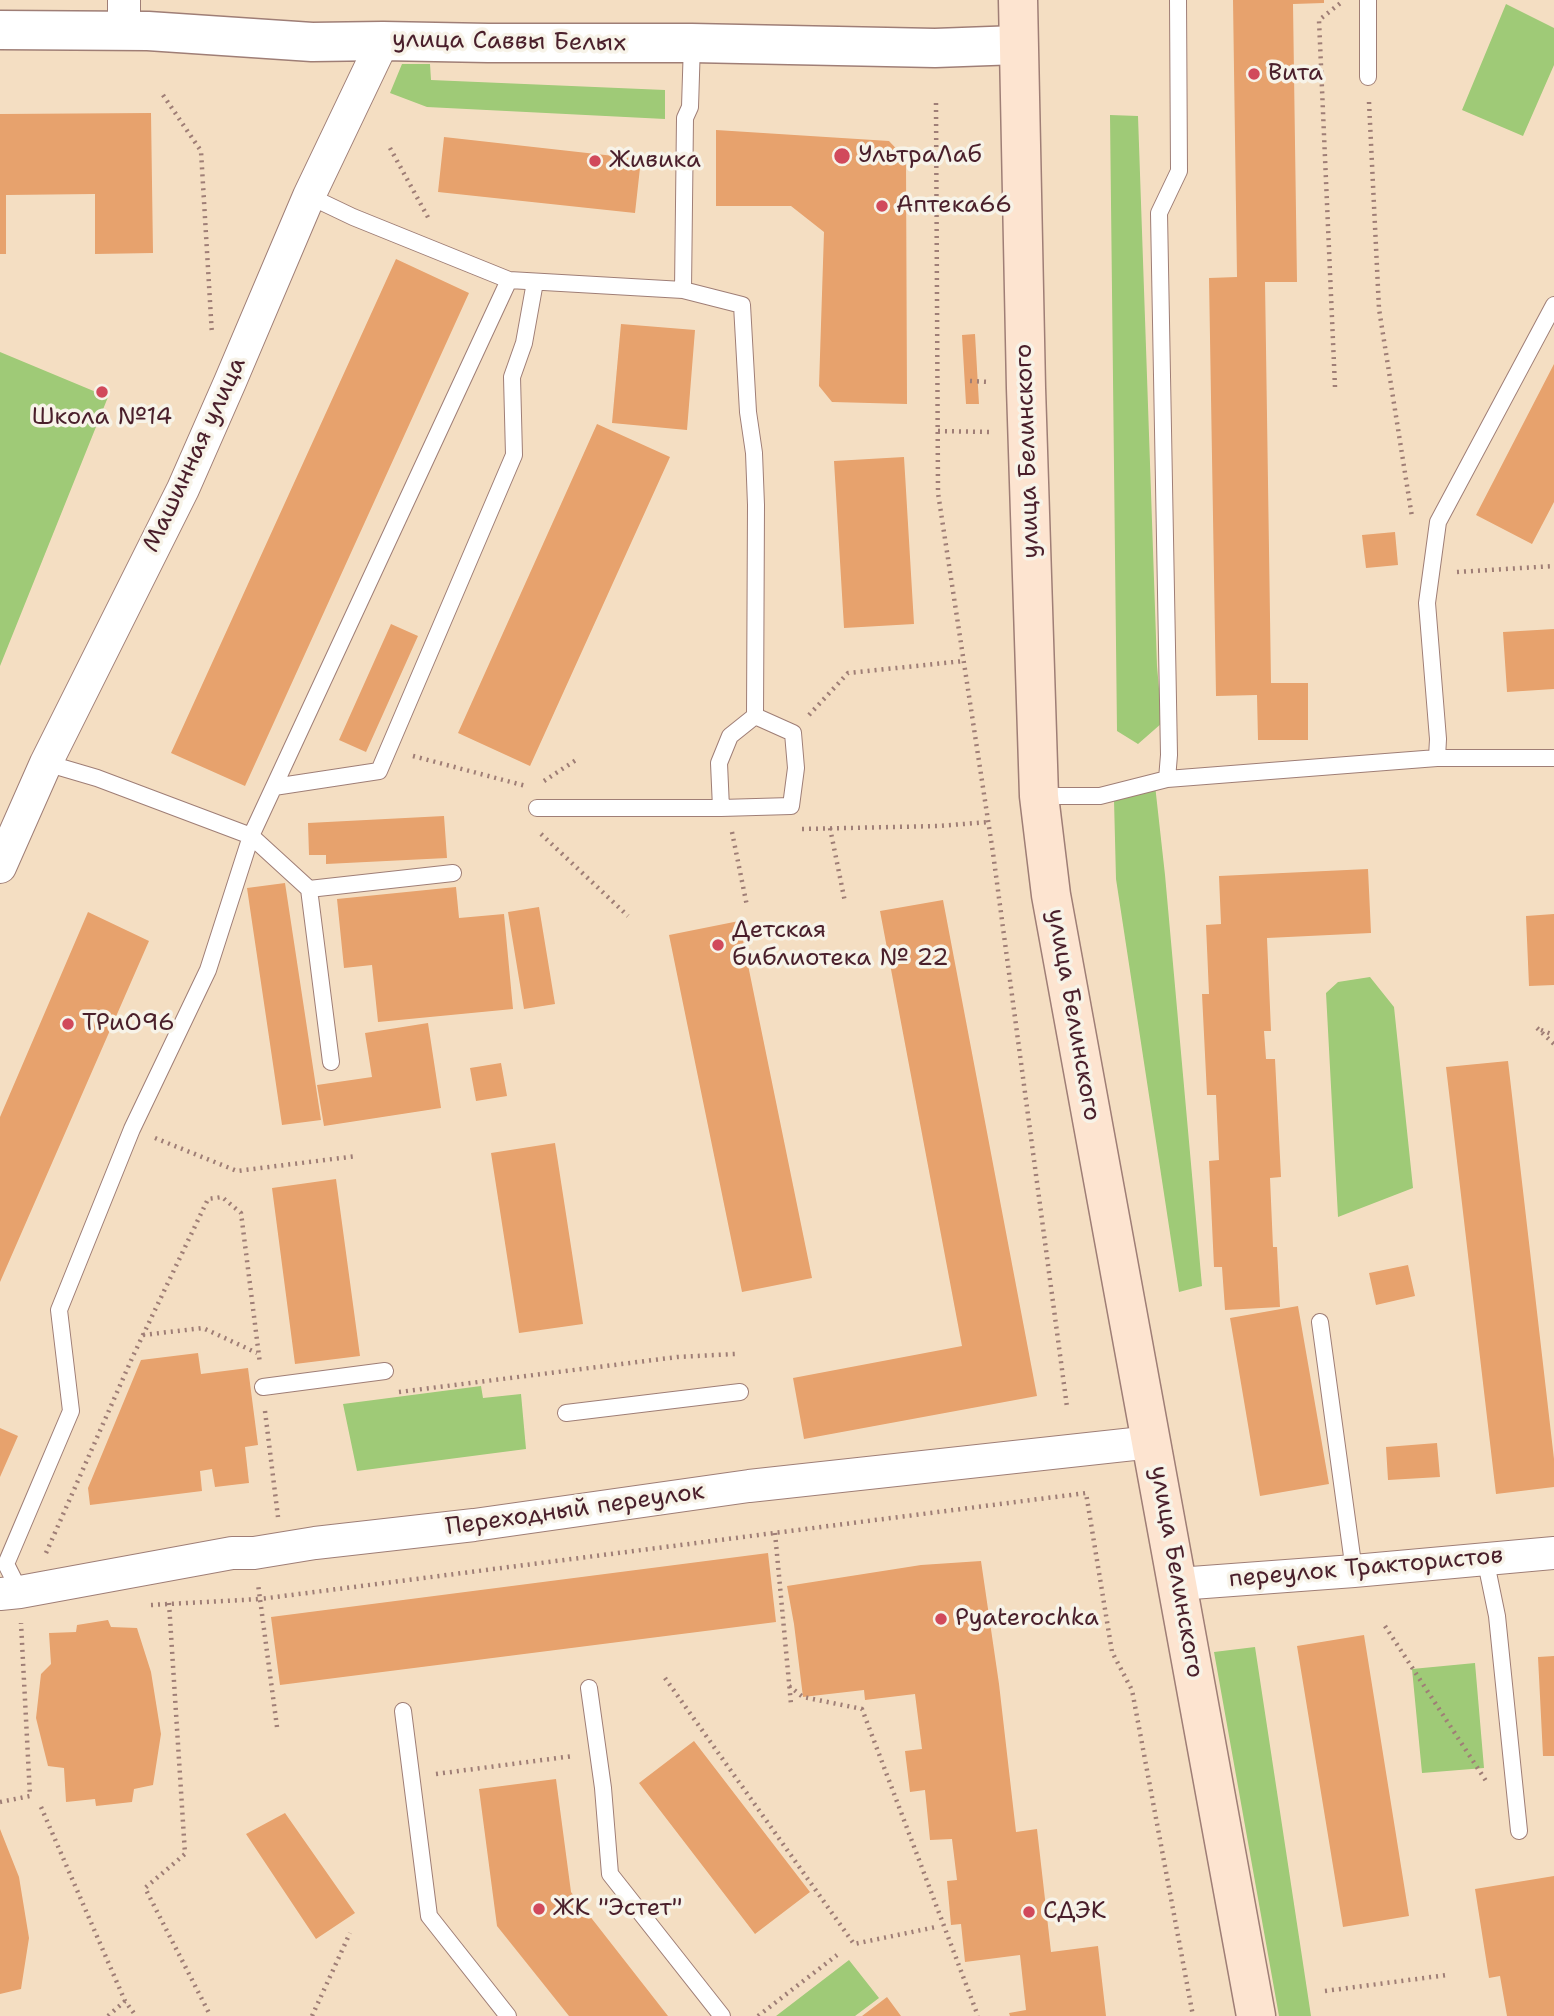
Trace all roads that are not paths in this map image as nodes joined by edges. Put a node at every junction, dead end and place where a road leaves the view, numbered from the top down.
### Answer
1 (1018, 0) edge
2 (1178, 0) edge
3 (1368, 0) edge
4 (124, 16) edge
5 (0, 30) edge
6 (383, 41) junction
7 (692, 43) junction
8 (1018, 46) junction
9 (1367, 77) road end
10 (309, 196) junction
11 (509, 280) junction
12 (535, 282) junction
13 (683, 290) junction
14 (1554, 305) edge
15 (755, 716) junction
16 (1437, 758) junction
17 (1554, 758) edge
18 (46, 762) junction
19 (1167, 779) junction
20 (274, 787) junction
21 (1038, 796) junction
22 (537, 808) dead end
23 (721, 808) junction
24 (251, 836) junction
25 (0, 867) edge
26 (453, 873) dead end
27 (309, 889) junction
28 (331, 1062) dead end
29 (1320, 1322) dead end
30 (386, 1371) dead end
31 (262, 1387) dead end
32 (740, 1392) dead end
33 (566, 1413) dead end
34 (1152, 1442) junction
35 (1554, 1553) edge
36 (1485, 1558) junction
37 (1354, 1571) junction
38 (1178, 1584) junction
39 (13, 1600) edge
40 (589, 1688) dead end
41 (403, 1711) dead end
42 (1519, 1831) dead end
43 (508, 2016) edge
44 (722, 2016) edge
45 (1256, 2016) edge

1 - 8 main road, улица Белинского
2 - 19 lane
3 - 9 lane
4 - 5 street, улица Саввы Белых
4 - 6 street, улица Саввы Белых
6 - 7 street, улица Саввы Белых
6 - 10 street, Машинная улица
7 - 8 street, улица Саввы Белых
7 - 13 lane
8 - 21 main road, улица Белинского
10 - 11 lane
10 - 18 street, Машинная улица
11 - 12 lane
11 - 20 lane
12 - 13 lane
12 - 20 lane
13 - 15 lane
14 - 16 lane
15 - 23 lane
15 - 23 lane
16 - 17 lane
16 - 19 lane
18 - 24 lane
18 - 25 street, Машинная улица
19 - 21 lane
20 - 24 lane
21 - 34 main road, улица Белинского
22 - 23 lane
24 - 27 lane
24 - 39 lane
26 - 27 lane
27 - 28 lane
29 - 37 lane
30 - 31 lane
32 - 33 lane
34 - 38 main road, улица Белинского
34 - 39 street, Переходный переулок
35 - 36 street, переулок Трактористов
36 - 37 street, переулок Трактористов
36 - 42 lane
37 - 38 street, переулок Трактористов
38 - 45 main road, улица Белинского
40 - 44 lane
41 - 43 lane

